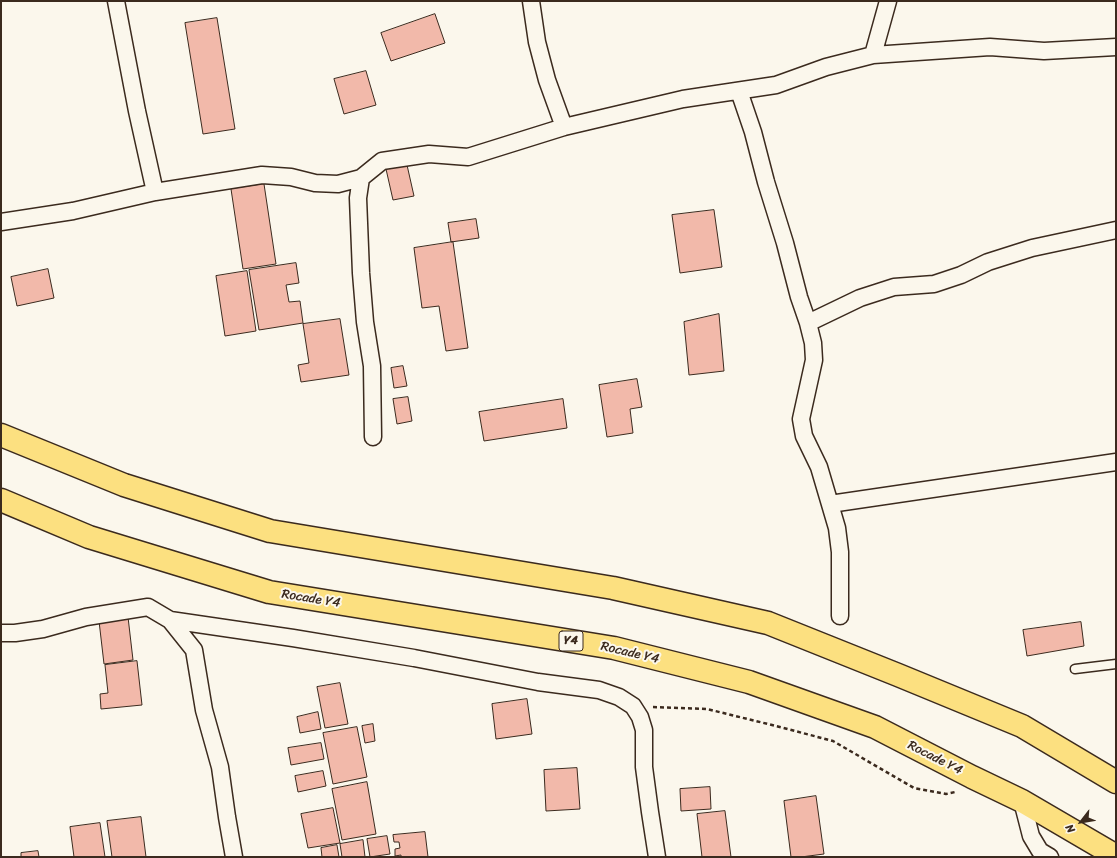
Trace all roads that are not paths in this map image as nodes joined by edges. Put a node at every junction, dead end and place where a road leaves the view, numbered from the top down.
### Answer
1 (116, 1) edge
2 (531, 1) edge
3 (888, 1) edge
4 (1116, 47) edge
5 (873, 55) junction
6 (739, 91) junction
7 (564, 127) junction
8 (361, 178) junction
9 (155, 192) junction
10 (1, 222) edge
11 (1116, 230) edge
12 (808, 323) junction
13 (1, 435) edge
14 (373, 436) dead end
15 (1116, 462) edge
16 (1, 500) edge
17 (830, 504) junction
18 (840, 616) dead end
19 (170, 620) junction
20 (1, 633) edge
21 (1116, 664) edge
22 (1075, 669) dead end
23 (1116, 782) edge
24 (1022, 801) junction
25 (1116, 856) edge
26 (234, 857) edge
27 (657, 857) edge
28 (1050, 857) edge

1 - 9 street
2 - 7 street
3 - 5 street
4 - 5 street
5 - 6 street
6 - 7 street
6 - 12 street
7 - 8 street
8 - 9 street
8 - 14 street
9 - 10 street
11 - 12 street
12 - 17 street
13 - 23 highway
15 - 17 street
16 - 24 highway, Rocade Y4 / Y4
17 - 18 street
19 - 20 street
19 - 26 street
19 - 27 street
21 - 22 lane
24 - 25 highway, Rocade Y4 / Y4
24 - 28 street

